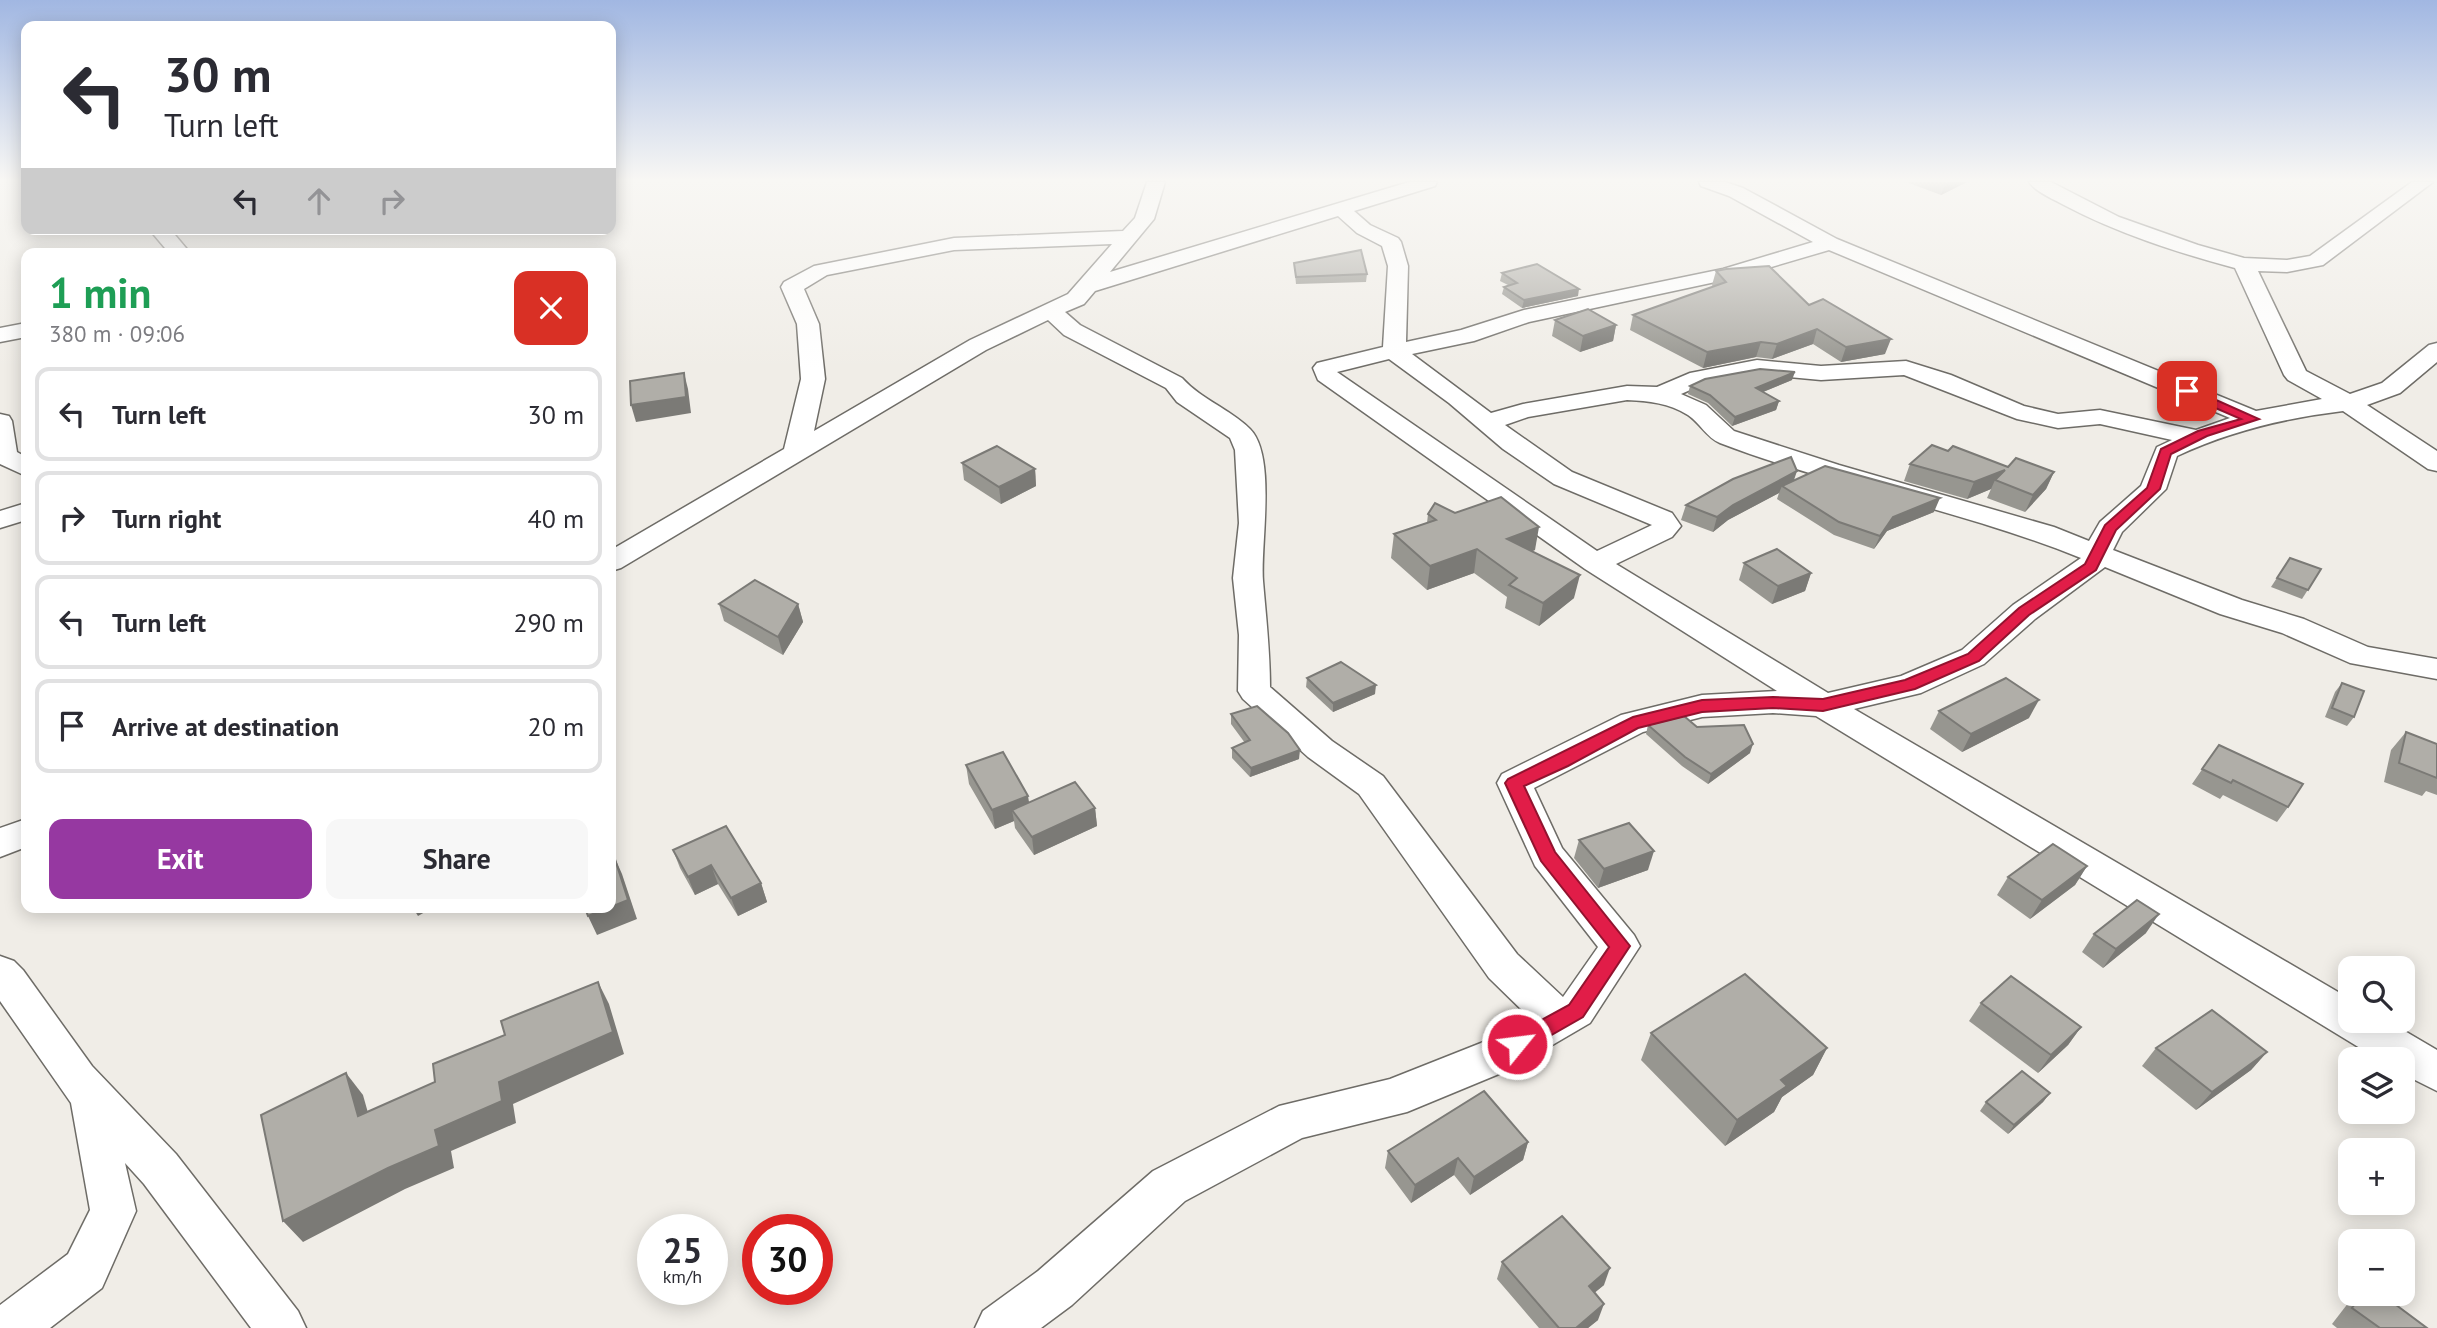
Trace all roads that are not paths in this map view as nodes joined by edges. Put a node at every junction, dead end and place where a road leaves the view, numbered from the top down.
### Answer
1 (955, 244) edge
2 (1122, 244) edge
3 (1224, 244) edge
4 (1392, 244) edge
5 (1827, 244) edge
6 (1832, 244) edge
7 (2180, 244) edge
8 (2339, 244) edge
9 (2244, 264) junction
10 (1087, 286) junction
11 (1051, 311) junction
12 (21, 331) edge
13 (0, 335) edge
14 (2437, 350) edge
15 (1394, 352) junction
16 (1660, 394) junction
17 (2348, 403) junction
18 (2253, 419) junction
19 (1485, 422) junction
20 (7, 431) edge
21 (2195, 437) junction
22 (797, 450) junction
23 (2437, 463) edge
24 (21, 465) edge
25 (21, 513) edge
26 (0, 520) edge
27 (2098, 553) junction
28 (616, 559) edge
29 (1595, 563) junction
30 (2437, 668) edge
31 (1823, 705) junction
32 (21, 834) edge
33 (0, 843) edge
34 (0, 973) edge
35 (1560, 1020) junction
36 (2437, 1072) edge
37 (92, 1096) junction
38 (10, 1328) edge
39 (281, 1328) edge
40 (1000, 1328) edge

1 - 22 street
2 - 10 street
3 - 10 street
4 - 15 street
5 - 15 street
6 - 18 street
7 - 9 street
8 - 9 street
9 - 17 street
10 - 11 street
11 - 22 street
11 - 35 street
12 - 13 street
14 - 17 street
15 - 19 street
15 - 29 street
16 - 19 street
16 - 21 street
16 - 27 street
17 - 18 street
17 - 23 street
18 - 21 street
19 - 29 street
20 - 24 street
21 - 27 street
22 - 28 street
25 - 26 street
27 - 30 street
27 - 31 street
29 - 31 street
31 - 35 street
31 - 36 street
32 - 33 street
34 - 37 street
35 - 40 street
37 - 38 street
37 - 39 street

